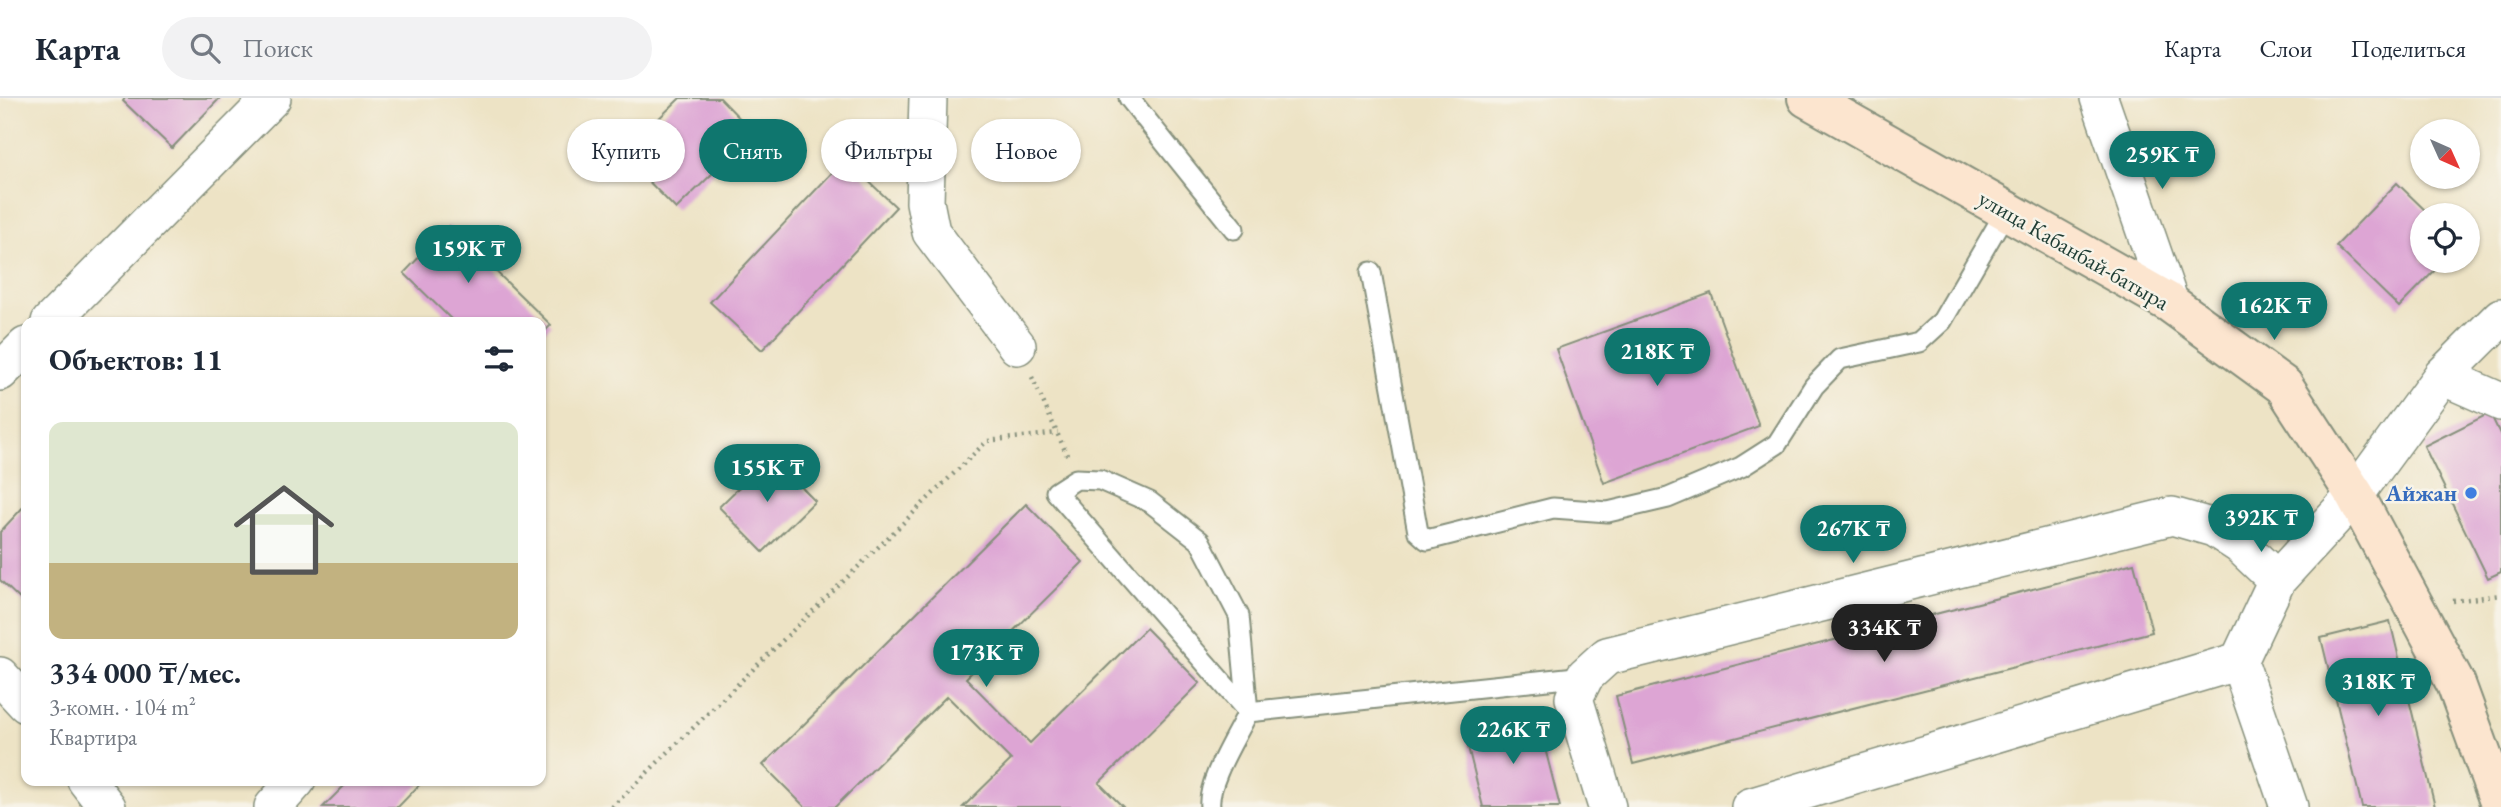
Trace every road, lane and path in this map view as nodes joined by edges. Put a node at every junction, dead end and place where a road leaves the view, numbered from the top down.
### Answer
1 (272, 98) edge
2 (928, 98) edge
3 (1129, 98) edge
4 (1807, 98) edge
5 (2099, 98) edge
6 (2006, 211) junction
7 (1234, 229) dead end
8 (1371, 272) dead end
9 (2169, 303) junction
10 (55, 317) edge
11 (2501, 317) edge
12 (1017, 346) joint
13 (21, 351) edge
14 (0, 372) edge
15 (2442, 376) junction
16 (2501, 402) edge
17 (1058, 433) junction
18 (1076, 479) junction
19 (2355, 495) junction
20 (2277, 580) junction
21 (2501, 595) edge
22 (2415, 606) junction
23 (2239, 661) junction
24 (1585, 676) junction
25 (1248, 712) junction
26 (91, 786) edge
27 (292, 786) edge
28 (107, 807) edge
29 (273, 807) edge
30 (612, 807) edge
31 (1210, 807) edge
32 (1607, 807) edge
33 (1751, 807) edge
34 (2289, 807) edge
35 (2501, 807) edge

1 - 10 street
2 - 12 street
3 - 7 lane
4 - 6 main road, улица Кабанбай-батыра
5 - 9 street
6 - 8 lane
6 - 9 main road, улица Кабанбай-батыра
9 - 19 main road, улица Кабанбай-батыра
11 - 15 street
12 - 17 path
13 - 14 street
15 - 16 street
15 - 19 street
17 - 18 path
17 - 30 path
18 - 25 lane
18 - 25 lane
19 - 20 street
19 - 22 main road, улица Кабанбай-батыра
20 - 23 street
20 - 24 street
21 - 22 path
22 - 35 main road, улица Кабанбай-батыра
23 - 33 street
23 - 34 street
24 - 25 lane
24 - 32 street
25 - 31 lane
26 - 28 street
27 - 29 street

